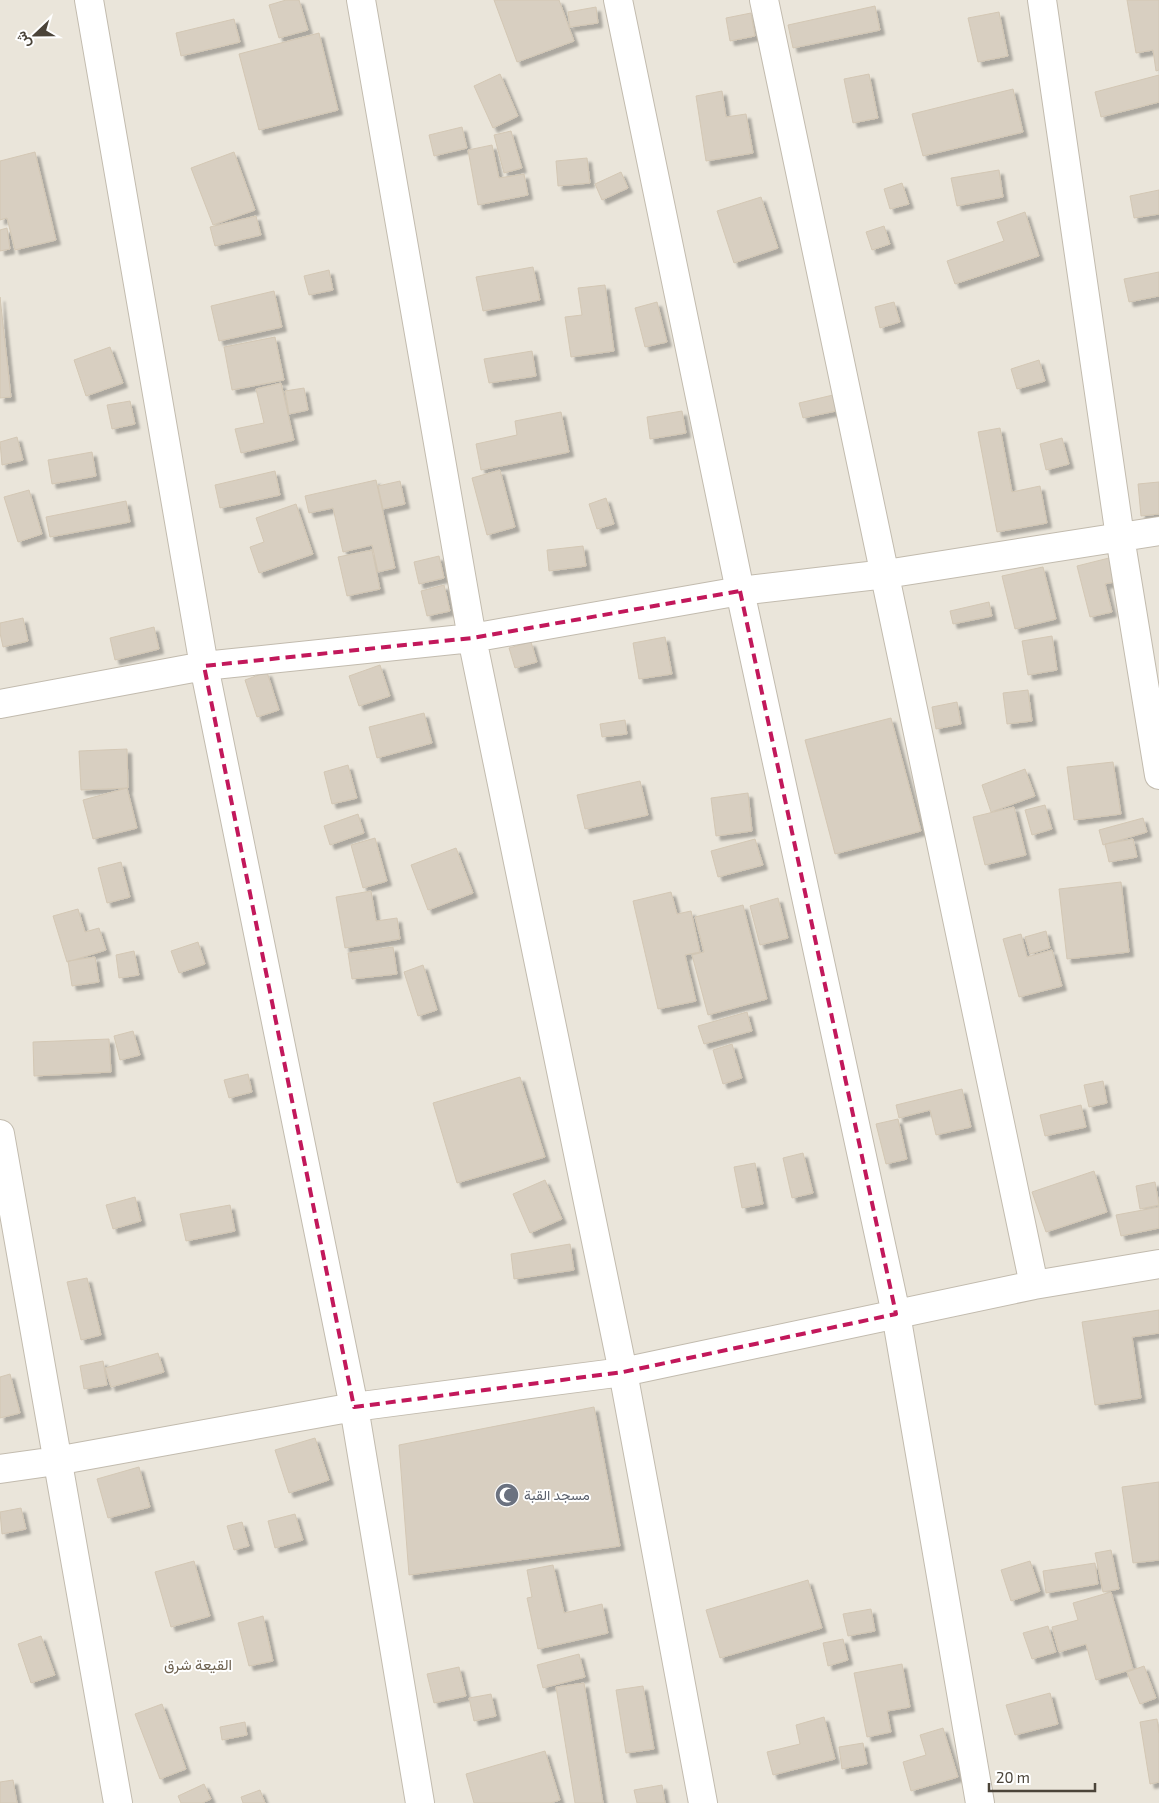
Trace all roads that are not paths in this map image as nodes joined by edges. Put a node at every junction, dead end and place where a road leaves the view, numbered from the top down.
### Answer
1 (89, 0) edge
2 (361, 0) edge
3 (618, 0) edge
4 (764, 0) edge
5 (1042, 0) edge
6 (1159, 531) edge
7 (1120, 537) junction
8 (886, 574) junction
9 (740, 591) junction
10 (472, 638) junction
11 (204, 666) junction
12 (0, 704) edge
13 (1159, 775) edge
14 (0, 1134) edge
15 (1159, 1264) edge
16 (1034, 1285) junction
17 (896, 1314) junction
18 (624, 1372) junction
19 (354, 1407) junction
20 (56, 1461) junction
21 (0, 1469) edge
22 (118, 1803) edge
23 (420, 1803) edge
24 (703, 1803) edge
25 (980, 1803) edge

1 - 11 street
2 - 10 street
3 - 9 street
4 - 8 street
5 - 7 street
6 - 7 street
7 - 8 street
7 - 13 street
8 - 9 street
8 - 16 street
9 - 10 street
9 - 17 street
10 - 11 street
10 - 18 street
11 - 12 street
11 - 19 street
14 - 20 street
15 - 16 street
16 - 17 street
17 - 18 street
17 - 25 street
18 - 19 street
18 - 24 street
19 - 20 street
19 - 23 street
20 - 21 street
20 - 22 street

